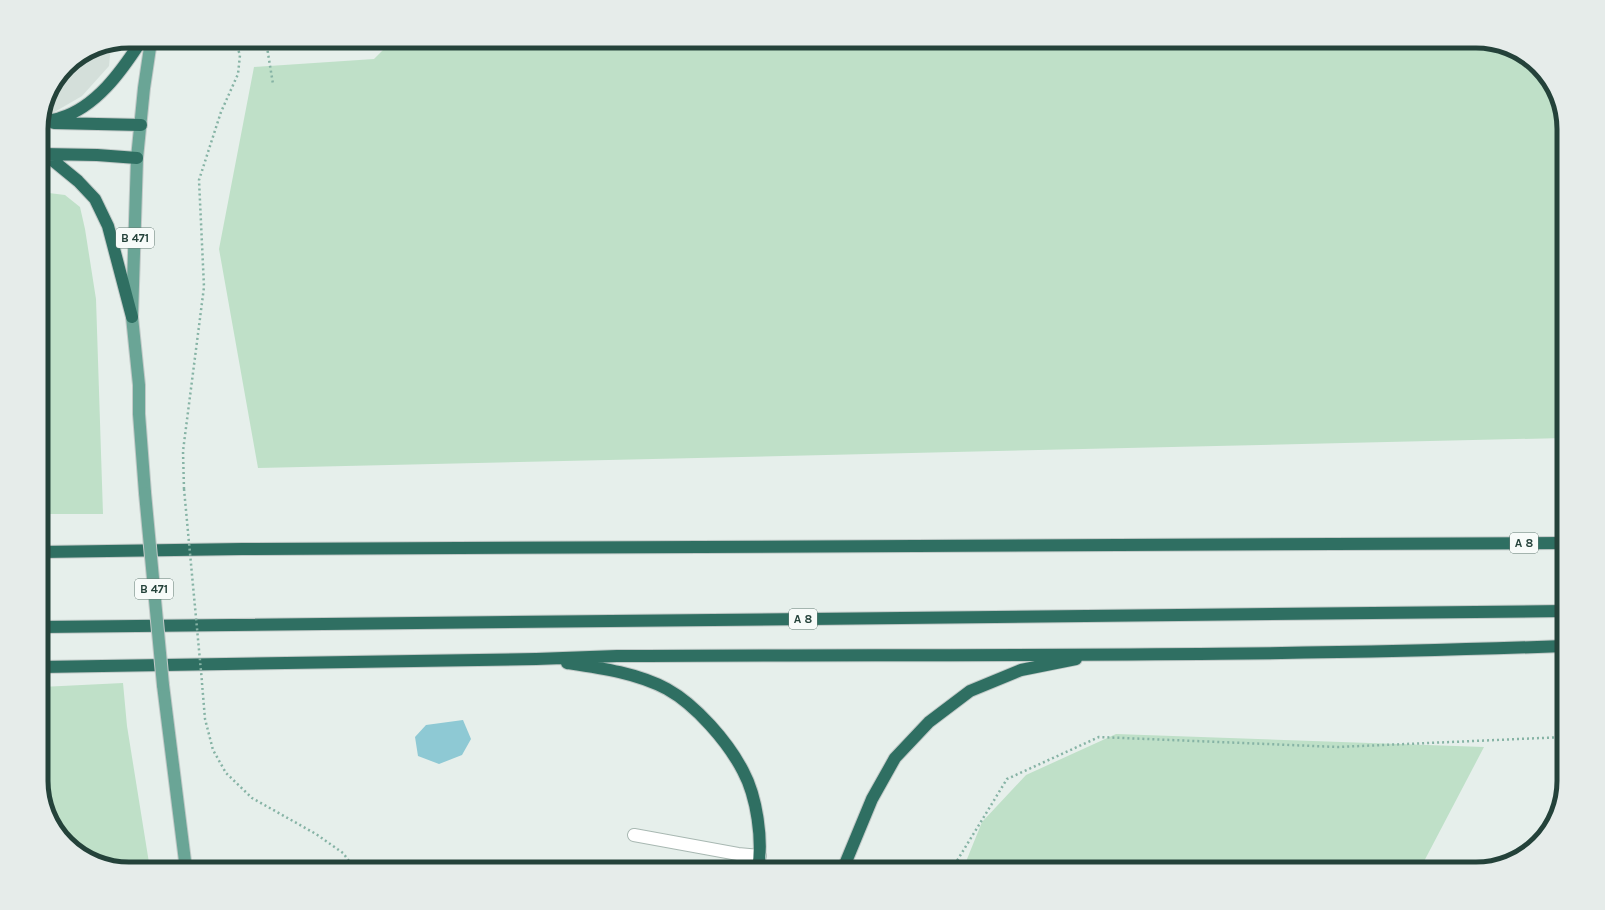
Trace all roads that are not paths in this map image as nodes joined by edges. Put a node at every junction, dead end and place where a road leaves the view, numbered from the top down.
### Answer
1 (136, 48) edge
2 (150, 48) edge
3 (49, 121) edge
4 (48, 122) edge
5 (141, 124) junction
6 (48, 154) edge
7 (48, 158) edge
8 (137, 158) junction
9 (132, 317) junction
10 (1557, 543) edge
11 (48, 552) edge
12 (1557, 611) edge
13 (48, 627) edge
14 (1557, 646) edge
15 (1105, 654) junction
16 (536, 659) junction
17 (48, 668) edge
18 (634, 835) dead end
19 (760, 856) junction
20 (185, 862) edge
21 (759, 862) edge
22 (846, 862) edge

1 - 3 highway
2 - 5 main road, B 471
4 - 5 highway
5 - 8 main road, B 471
6 - 8 highway
7 - 9 highway
8 - 9 main road, B 471
9 - 20 main road, B 471, bridge
10 - 11 highway, A 8
12 - 13 highway, A 8
14 - 15 highway
15 - 16 highway
15 - 22 highway
16 - 17 highway
16 - 19 highway
18 - 19 lane
19 - 21 highway

